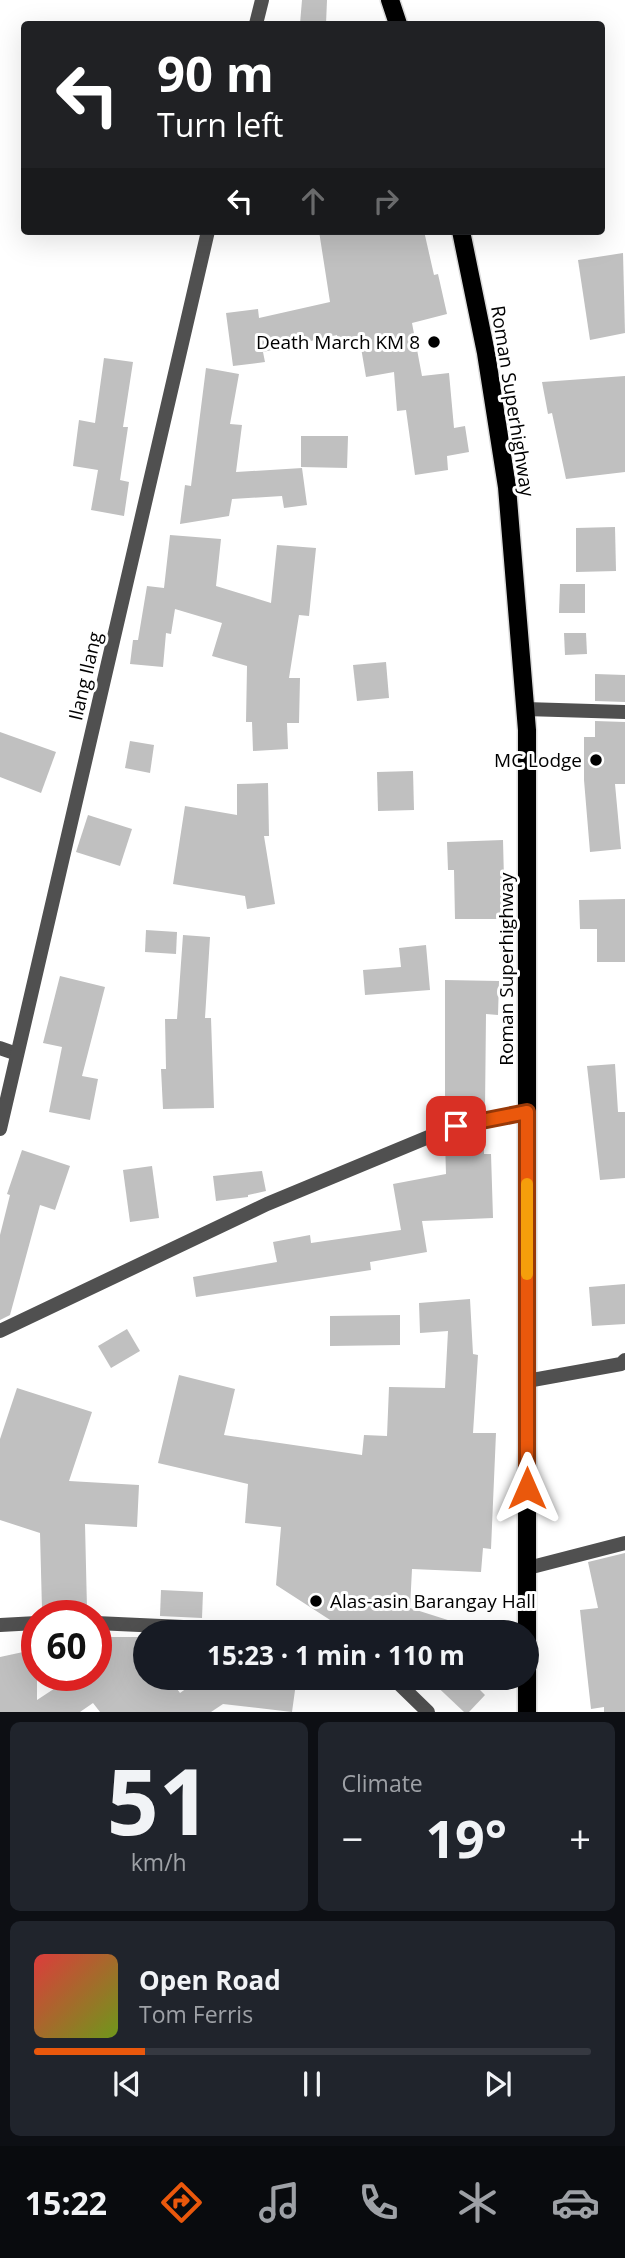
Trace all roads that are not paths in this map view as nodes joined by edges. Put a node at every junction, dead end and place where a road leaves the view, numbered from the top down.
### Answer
1 (262, 0) edge
2 (390, 0) edge
3 (257, 21) edge
4 (397, 21) edge
5 (207, 235) edge
6 (462, 235) edge
7 (525, 709) junction
8 (625, 712) edge
9 (0, 1048) edge
10 (18, 1054) junction
11 (527, 1112) junction
12 (0, 1129) edge
13 (0, 1331) edge
14 (625, 1360) edge
15 (527, 1381) junction
16 (625, 1543) edge
17 (528, 1568) junction
18 (21, 1624) edge
19 (112, 1624) edge
20 (0, 1625) edge
21 (133, 1625) edge
22 (405, 1690) edge
23 (428, 1712) edge
24 (527, 1712) edge

1 - 3 street
2 - 4 main road
5 - 10 street, Ilang Ilang
6 - 7 main road, Roman Superhighway
7 - 8 street
7 - 11 main road, Roman Superhighway
9 - 10 street
10 - 12 street, Ilang Ilang
11 - 13 street
11 - 15 main road, Roman Superhighway
14 - 15 street
15 - 17 main road, Roman Superhighway
16 - 17 street
17 - 24 main road, Roman Superhighway
18 - 20 street
19 - 21 street
22 - 23 street

